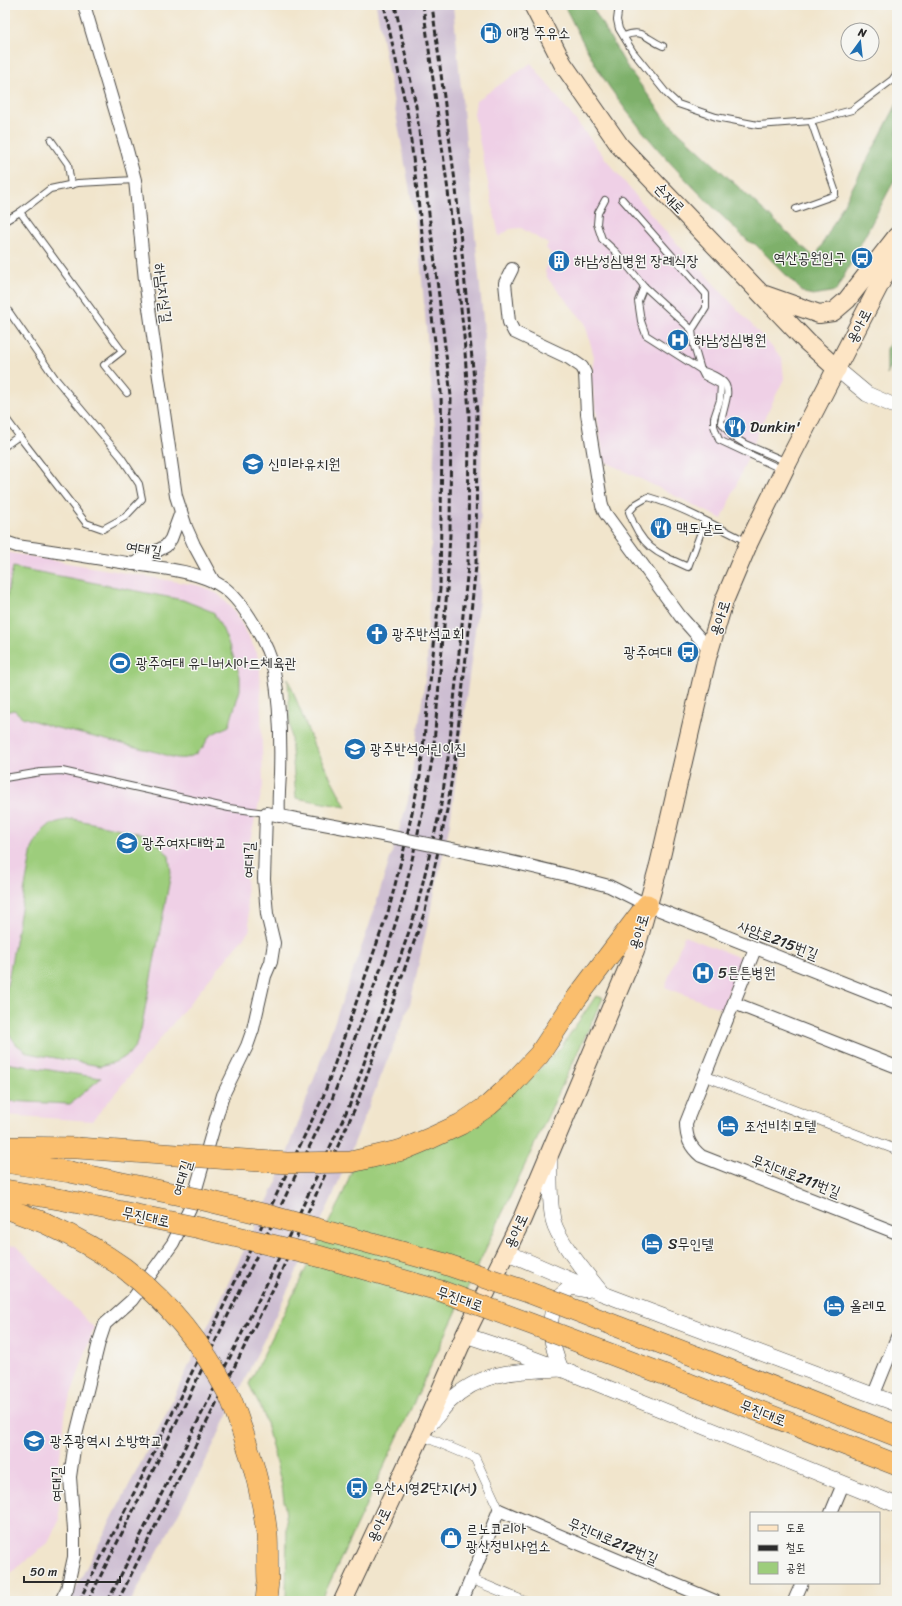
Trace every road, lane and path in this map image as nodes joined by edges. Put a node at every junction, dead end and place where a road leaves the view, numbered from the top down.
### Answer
1 (84, 5) edge
2 (533, 5) edge
3 (619, 5) edge
4 (624, 36) junction
5 (663, 46) dead end
6 (897, 73) edge
7 (811, 121) junction
8 (51, 140) dead end
9 (135, 180) junction
10 (71, 185) junction
11 (622, 199) dead end
12 (605, 200) dead end
13 (796, 209) dead end
14 (20, 212) junction
15 (5, 221) edge
16 (897, 236) edge
17 (897, 251) edge
18 (512, 269) dead end
19 (644, 286) junction
20 (762, 294) junction
21 (5, 306) edge
22 (692, 330) junction
23 (837, 369) junction
24 (701, 370) junction
25 (707, 374) junction
26 (127, 394) dead end
27 (897, 407) edge
28 (5, 417) edge
29 (19, 436) junction
30 (5, 446) edge
31 (787, 466) junction
32 (181, 512) junction
33 (705, 521) junction
34 (5, 542) edge
35 (749, 542) junction
36 (133, 564) junction
37 (214, 582) junction
38 (710, 650) junction
39 (5, 778) edge
40 (266, 813) junction
41 (279, 816) junction
42 (647, 905) junction
43 (755, 949) junction
44 (734, 1003) junction
45 (897, 1004) edge
46 (897, 1067) edge
47 (705, 1076) junction
48 (5, 1147) edge
49 (897, 1150) edge
50 (550, 1151) junction
51 (5, 1162) edge
52 (5, 1190) edge
53 (5, 1208) edge
54 (897, 1233) edge
55 (506, 1252) junction
56 (601, 1293) junction
57 (465, 1335) junction
58 (897, 1337) edge
59 (561, 1369) junction
60 (874, 1394) junction
61 (897, 1404) edge
62 (421, 1435) junction
63 (897, 1436) edge
64 (897, 1465) edge
65 (843, 1484) junction
66 (897, 1505) edge
67 (499, 1510) junction
68 (831, 1512) edge
69 (471, 1579) junction
70 (802, 1584) edge
71 (694, 1597) edge
72 (61, 1601) edge
73 (266, 1601) edge
74 (343, 1601) edge
75 (462, 1601) edge
76 (524, 1601) edge
77 (715, 1601) edge
78 (794, 1601) edge

1 - 9 street, 하남지실길
2 - 20 main road, 손재로
3 - 4 lane
4 - 5 lane
4 - 7 lane
6 - 7 lane
7 - 13 lane
8 - 10 lane
9 - 10 lane
9 - 32 street, 하남지실길
10 - 14 lane
11 - 22 lane
12 - 19 lane
14 - 15 lane
14 - 26 lane
16 - 20 main road
17 - 23 main road, 용아로
18 - 38 street
19 - 22 lane
19 - 24 lane
20 - 23 main road, 손재로
21 - 29 lane
22 - 24 lane
23 - 27 street
23 - 31 main road, 용아로
24 - 25 lane
25 - 31 lane
25 - 31 lane
28 - 29 lane
29 - 30 lane
31 - 35 main road, 용아로
32 - 36 street
32 - 37 street, 하남지실길
33 - 33 lane
33 - 35 lane
34 - 36 street, 여대길
35 - 38 main road, 용아로
36 - 37 street, 여대길
37 - 41 street, 여대길
38 - 42 main road, 용아로
39 - 40 lane
40 - 41 street, 사암로215번길
40 - 72 street, 여대길
41 - 42 street, 사암로215번길, bridge
42 - 43 street, 사암로215번길
42 - 48 highway, bridge
42 - 50 main road, 용아로
43 - 44 street
43 - 45 street, 사암로215번길
44 - 46 street
44 - 47 street
47 - 49 street
47 - 54 street, 무진대로211번길
50 - 55 main road, 용아로
50 - 56 street
51 - 63 highway, 무진대로, bridge
52 - 64 highway, 무진대로, bridge
53 - 73 highway, bridge
55 - 56 street
55 - 57 main road, 용아로
56 - 59 street
56 - 60 street
57 - 59 street
57 - 62 main road, 용아로
58 - 60 street
59 - 62 street
59 - 65 street
60 - 61 street
62 - 67 street
62 - 74 main road, 용아로
65 - 66 street
65 - 68 street
67 - 69 street
67 - 71 street, 무진대로212번길
69 - 75 street
69 - 76 street
70 - 78 street
71 - 77 street, 무진대로212번길

